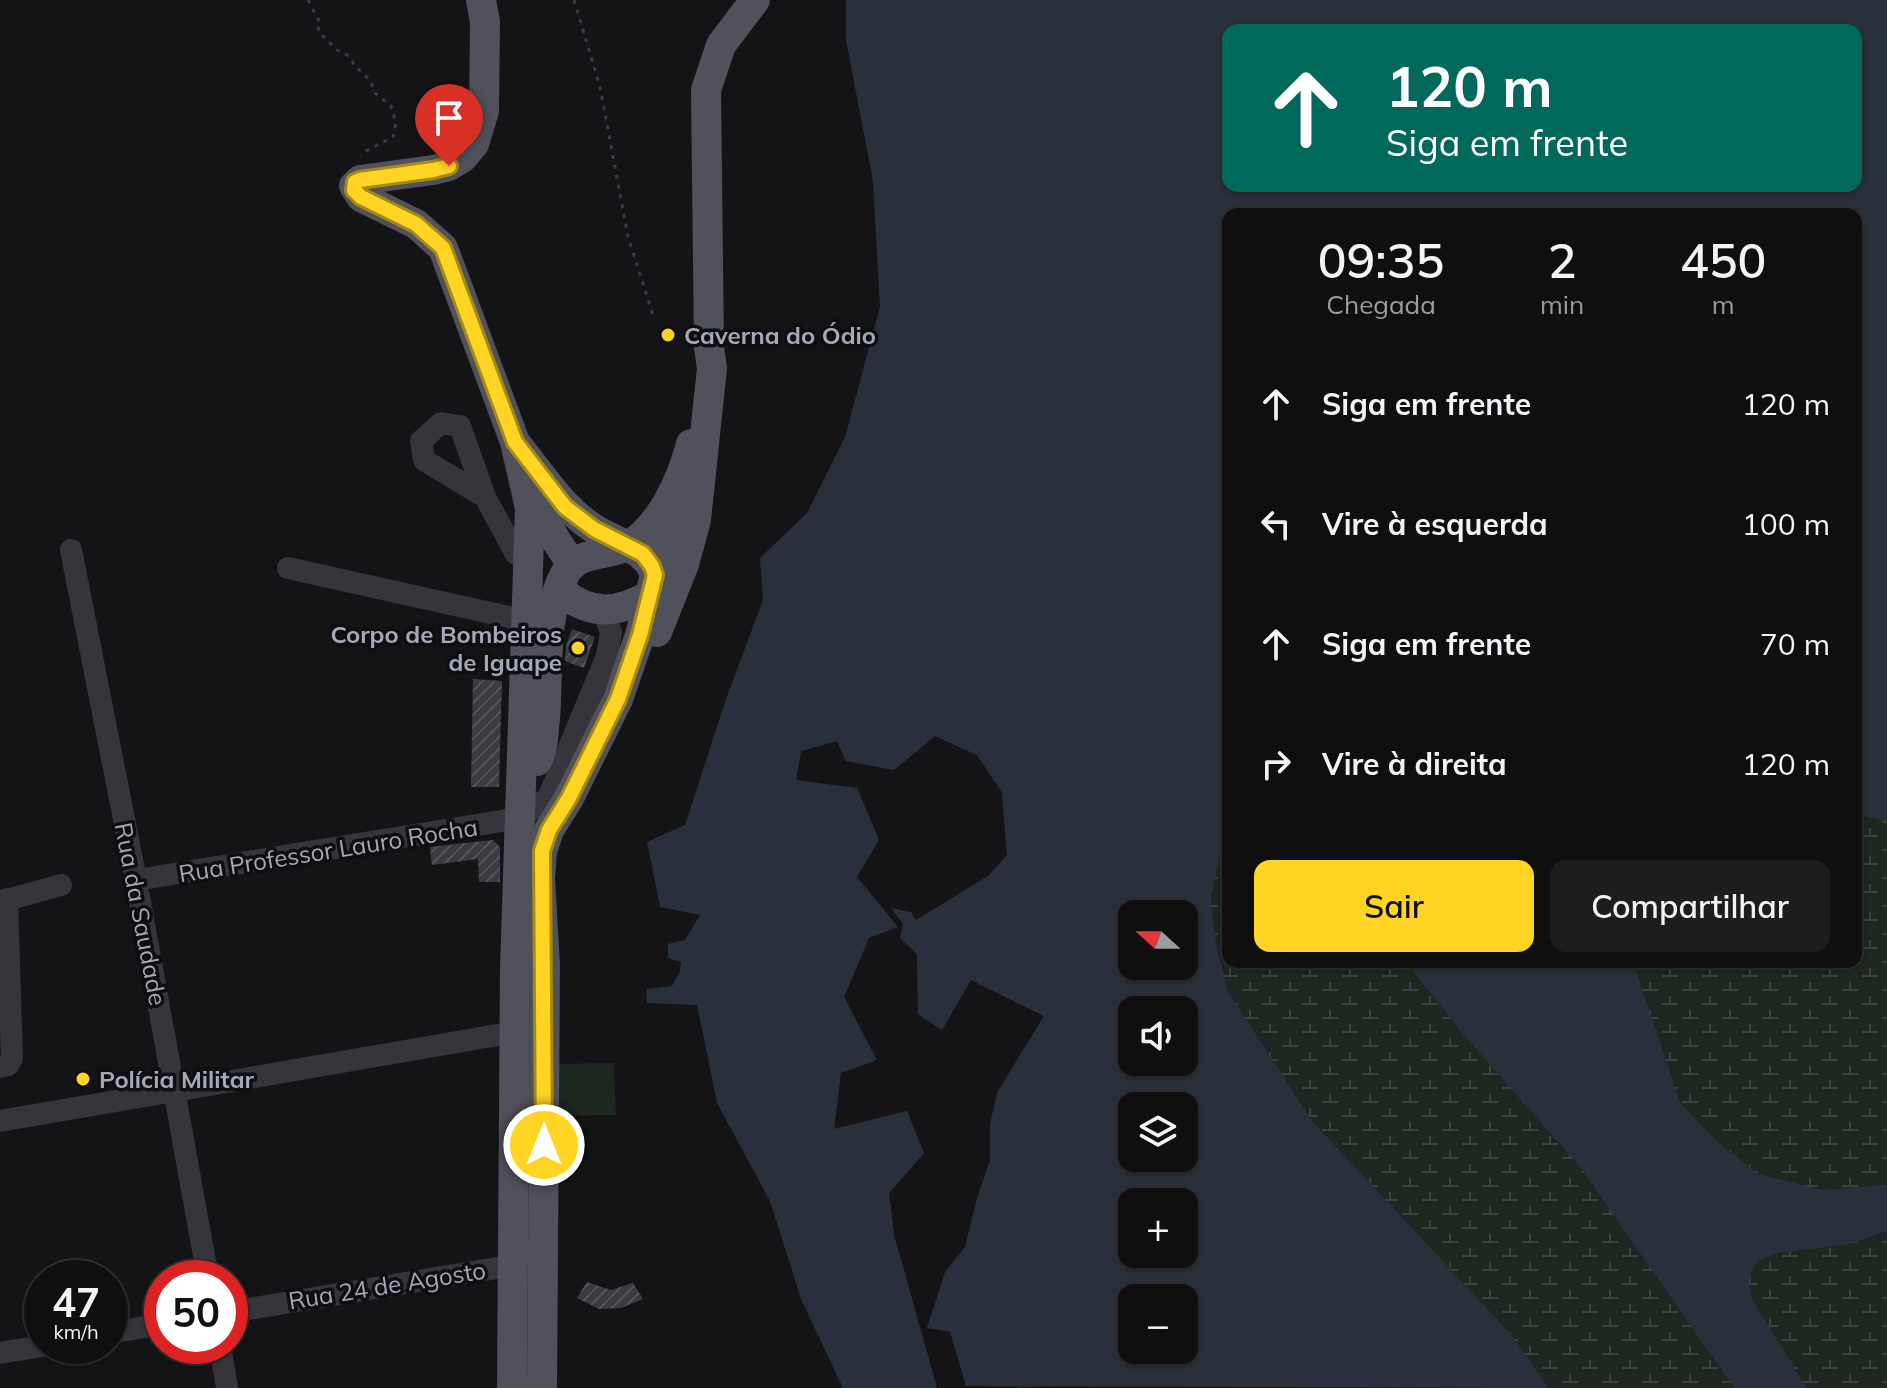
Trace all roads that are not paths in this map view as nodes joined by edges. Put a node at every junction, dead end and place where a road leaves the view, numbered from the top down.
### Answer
1 (481, 0) edge
2 (755, 0) edge
3 (712, 368) junction
4 (515, 442) junction
5 (521, 475) junction
6 (700, 477) junction
7 (485, 497) dead end
8 (594, 529) junction
9 (554, 537) junction
10 (627, 546) junction
11 (71, 550) dead end
12 (529, 558) junction
13 (288, 568) dead end
14 (567, 573) junction
15 (651, 580) junction
16 (602, 609) junction
17 (539, 618) junction
18 (618, 699) junction
19 (575, 763) junction
20 (520, 818) junction
21 (136, 880) junction
22 (61, 885) dead end
23 (4, 900) edge
24 (545, 965) junction
25 (515, 968) junction
26 (529, 1030) junction
27 (0, 1067) edge
28 (174, 1091) junction
29 (0, 1121) edge
30 (205, 1260) edge
31 (544, 1261) junction
32 (511, 1265) junction
33 (248, 1309) edge
34 (24, 1349) edge
35 (0, 1353) edge
36 (223, 1364) edge
37 (227, 1388) edge
38 (512, 1388) edge
39 (542, 1388) edge

1 - 4 main road
2 - 3 main road
3 - 6 main road
3 - 10 main road
4 - 5 main road
4 - 8 main road
5 - 9 main road
5 - 12 main road
6 - 15 main road
6 - 18 main road
7 - 12 street
8 - 9 main road
8 - 10 main road
9 - 12 main road
9 - 14 main road
9 - 17 main road
10 - 14 main road
10 - 15 main road
11 - 21 street, Rua da Saudade
12 - 17 main road
13 - 17 street
14 - 16 main road
14 - 17 main road
15 - 16 main road
15 - 18 main road
16 - 19 street
17 - 20 main road
18 - 19 main road
19 - 20 street
19 - 24 main road
20 - 21 street, Rua Professor Lauro Rocha
20 - 25 main road
21 - 28 street, Rua da Saudade
22 - 23 street
23 - 27 street
24 - 25 main road
24 - 26 main road
25 - 26 main road
26 - 28 street
26 - 31 main road
26 - 32 main road
28 - 29 street
28 - 30 street, Rua da Saudade
31 - 32 street, Rua 24 de Agosto
31 - 39 main road
32 - 33 street, Rua 24 de Agosto
32 - 38 main road
34 - 35 street
36 - 37 street

